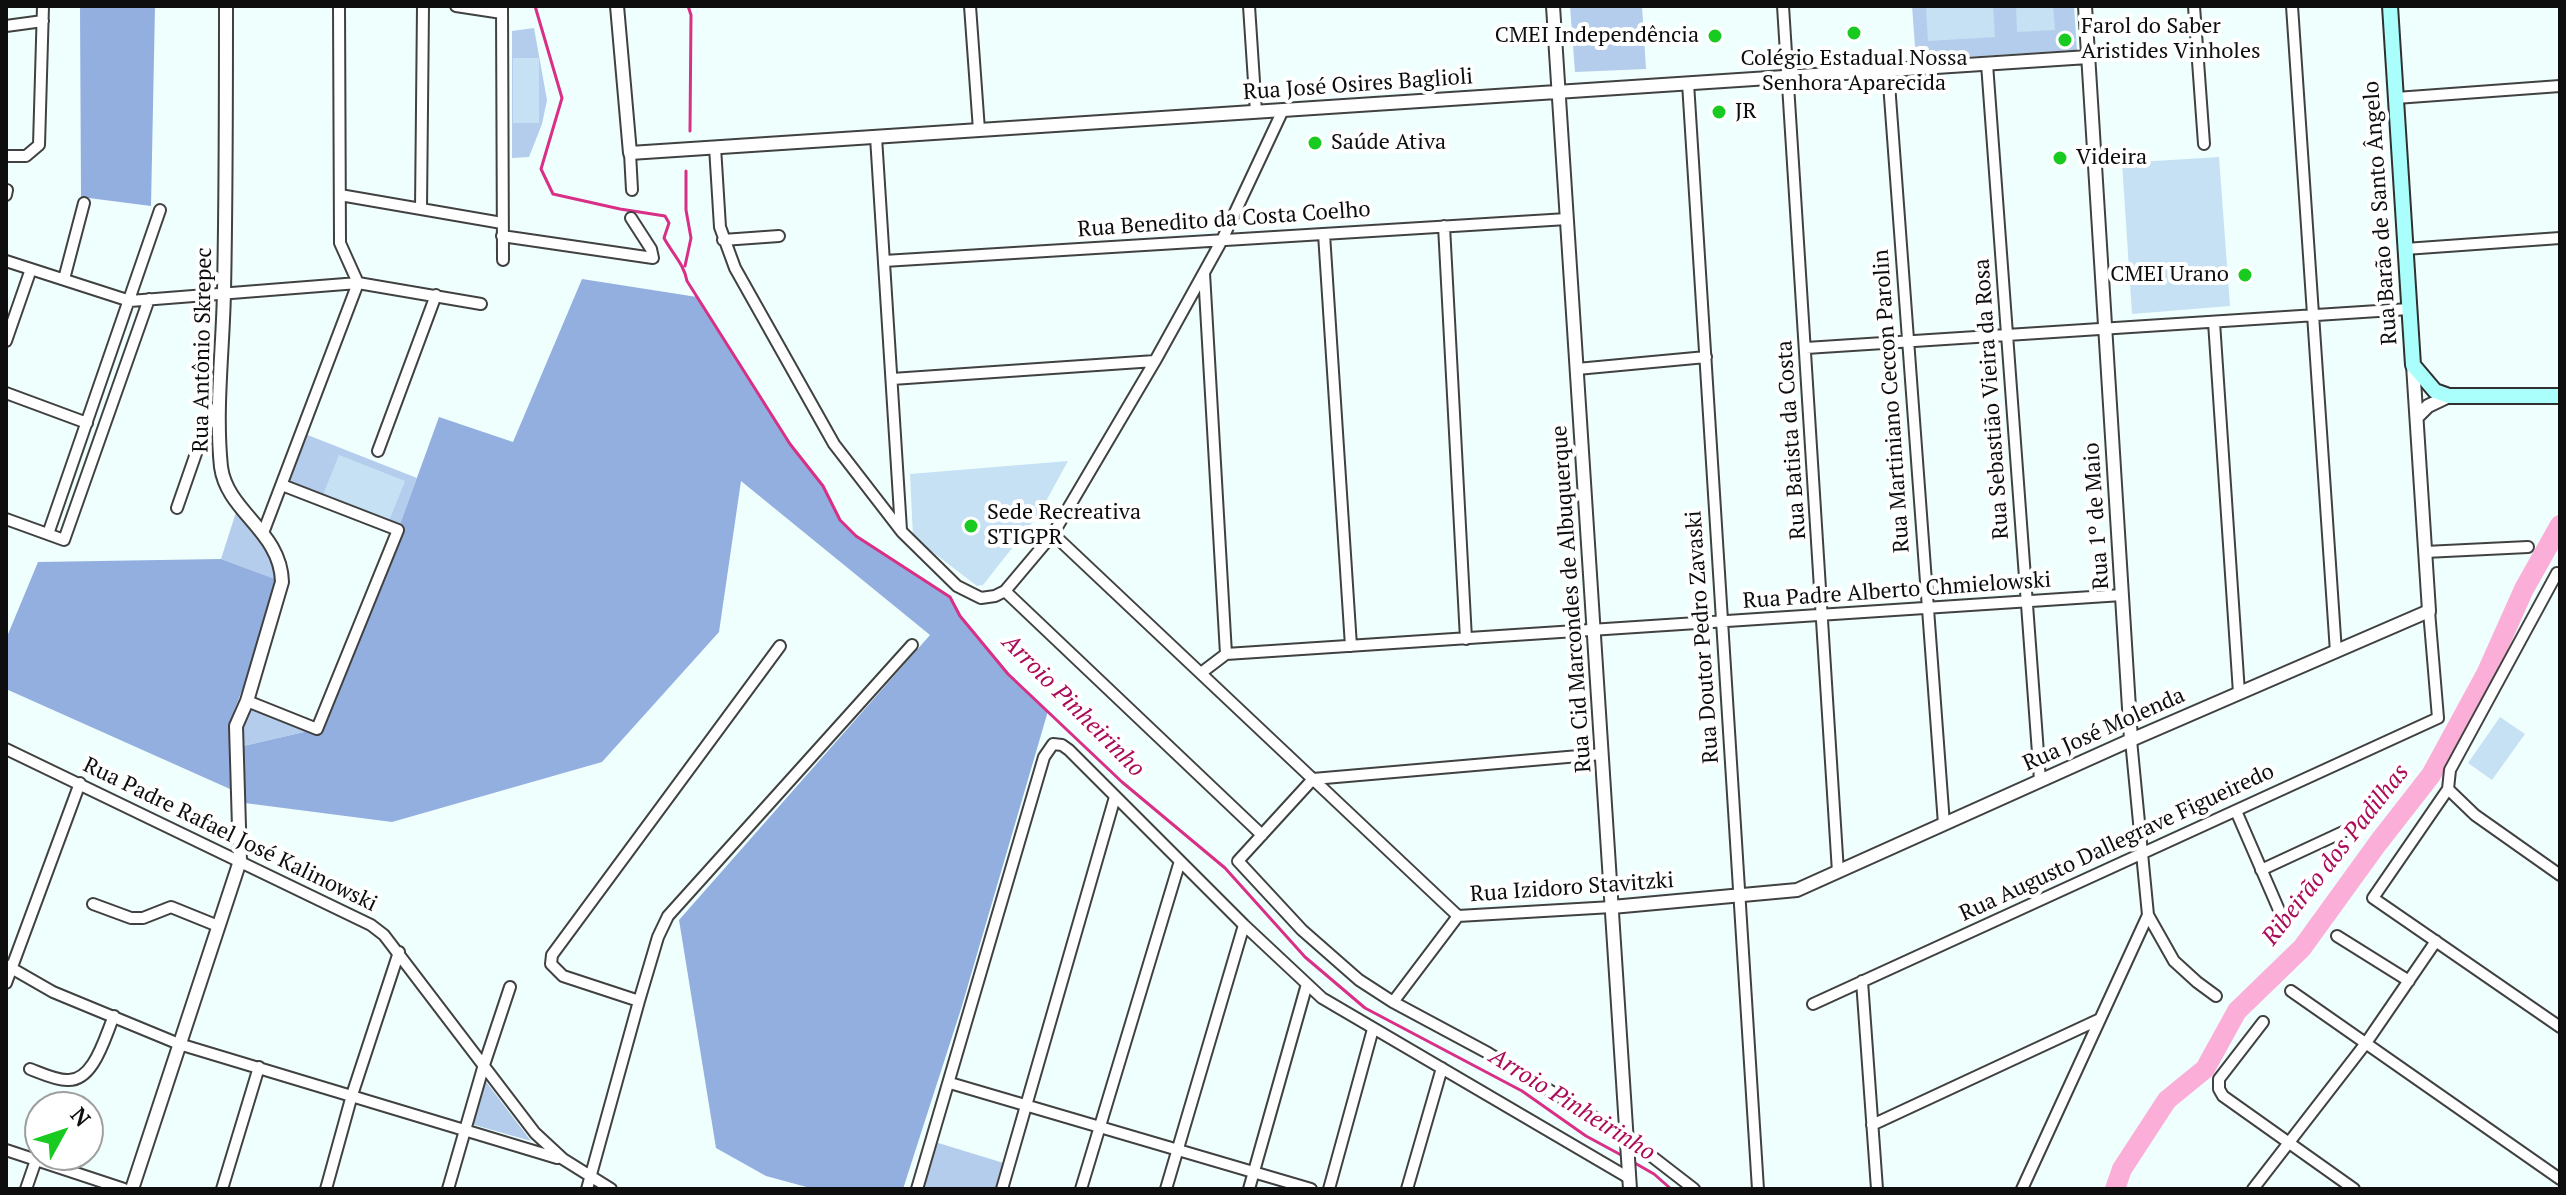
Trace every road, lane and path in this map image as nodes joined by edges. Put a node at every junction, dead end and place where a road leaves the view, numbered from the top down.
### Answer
1 (43, 6) edge
2 (226, 6) edge
3 (339, 6) edge
4 (423, 6) edge
5 (456, 6) edge
6 (617, 6) edge
7 (970, 6) edge
8 (1249, 6) edge
9 (1553, 6) edge
10 (1783, 6) edge
11 (2085, 6) edge
12 (2194, 6) edge
13 (2292, 6) edge
14 (2390, 6) edge
15 (502, 10) edge
16 (43, 21) junction
17 (6, 26) edge
18 (2088, 57) junction
19 (1987, 64) junction
20 (1888, 70) junction
21 (1788, 77) junction
22 (1688, 83) junction
23 (2560, 86) edge
24 (1558, 92) junction
25 (2396, 98) junction
26 (1283, 110) junction
27 (1256, 112) junction
28 (979, 130) junction
29 (876, 137) junction
30 (2204, 144) dead end
31 (715, 147) junction
32 (630, 153) junction
33 (6, 156) edge
34 (632, 190) dead end
35 (340, 195) junction
36 (84, 203) dead end
37 (421, 209) junction
38 (160, 210) dead end
39 (631, 218) dead end
40 (1567, 219) junction
41 (502, 223) junction
42 (1444, 226) junction
43 (1324, 234) junction
44 (502, 236) junction
45 (779, 236) dead end
46 (2560, 238) edge
47 (723, 240) junction
48 (1222, 240) junction
49 (2405, 249) junction
50 (503, 260) dead end
51 (6, 261) edge
52 (884, 261) junction
53 (31, 269) junction
54 (1204, 273) junction
55 (64, 279) junction
56 (358, 283) junction
57 (224, 293) junction
58 (436, 295) junction
59 (149, 299) junction
60 (130, 301) junction
61 (481, 304) dead end
62 (2409, 309) junction
63 (2312, 316) junction
64 (2214, 322) junction
65 (2106, 329) junction
66 (2008, 335) junction
67 (6, 341) edge
68 (1908, 341) junction
69 (1806, 348) junction
70 (1706, 357) junction
71 (1155, 361) junction
72 (2413, 365) junction
73 (1577, 369) junction
74 (104, 376) junction
75 (892, 379) junction
76 (120, 381) junction
77 (6, 393) edge
78 (2449, 396) junction
79 (2560, 396) edge
80 (220, 400) junction
81 (2417, 417) junction
82 (87, 423) junction
83 (378, 451) dead end
84 (282, 485) junction
85 (177, 508) dead end
86 (6, 519) edge
87 (902, 532) junction
88 (263, 533) junction
89 (48, 534) junction
90 (1053, 534) junction
91 (2528, 547) dead end
92 (2425, 552) junction
93 (2560, 576) edge
94 (1005, 591) junction
95 (2122, 595) junction
96 (2025, 603) junction
97 (1928, 609) junction
98 (2429, 611) junction
99 (1823, 616) junction
100 (1722, 622) junction
101 (1594, 631) junction
102 (1466, 639) junction
103 (912, 645) dead end
104 (780, 646) dead end
105 (1351, 646) junction
106 (2336, 652) junction
107 (1226, 654) junction
108 (1201, 673) junction
109 (2239, 693) junction
110 (247, 701) junction
111 (2438, 718) joint
112 (2131, 740) junction
113 (6, 749) edge
114 (1602, 754) junction
115 (1313, 779) junction
116 (2040, 780) junction
117 (80, 783) junction
118 (2448, 789) junction
119 (1115, 797) junction
120 (2236, 811) junction
121 (1944, 824) junction
122 (2345, 831) dead end
123 (1262, 835) junction
124 (2141, 854) junction
125 (240, 861) junction
126 (1180, 861) junction
127 (2261, 870) junction
128 (1838, 872) junction
129 (2560, 875) edge
130 (1797, 890) joint
131 (1740, 895) junction
132 (93, 904) dead end
133 (1612, 907) junction
134 (2148, 915) junction
135 (1458, 916) junction
136 (2282, 917) dead end
137 (1244, 925) junction
138 (218, 926) junction
139 (2337, 936) dead end
140 (2436, 941) junction
141 (399, 952) junction
142 (9, 966) edge
143 (1862, 981) junction
144 (2409, 981) junction
145 (6, 983) edge
146 (1307, 984) junction
147 (510, 987) dead end
148 (2291, 991) dead end
149 (2216, 996) dead end
150 (639, 1001) junction
151 (1393, 1002) junction
152 (1813, 1004) dead end
153 (114, 1016) junction
154 (2100, 1019) junction
155 (2263, 1022) dead end
156 (2560, 1027) edge
157 (1373, 1029) junction
158 (2366, 1043) junction
159 (179, 1044) junction
160 (259, 1067) junction
161 (483, 1068) junction
162 (1442, 1068) junction
163 (30, 1069) dead end
164 (950, 1083) junction
165 (352, 1095) junction
166 (1028, 1106) junction
167 (1872, 1125) junction
168 (1099, 1127) junction
169 (466, 1129) junction
170 (1628, 1142) junction
171 (2288, 1142) junction
172 (1177, 1150) junction
173 (563, 1159) junction
174 (69, 1171) edge
175 (1254, 1172) junction
176 (591, 1175) junction
177 (2560, 1179) edge
178 (1629, 1180) edge
179 (124, 1189) edge
180 (132, 1189) edge
181 (222, 1189) edge
182 (326, 1189) edge
183 (448, 1189) edge
184 (587, 1189) edge
185 (611, 1189) edge
186 (917, 1189) edge
187 (1002, 1189) edge
188 (1081, 1189) edge
189 (1166, 1189) edge
190 (1249, 1189) edge
191 (1311, 1189) edge
192 (1329, 1189) edge
193 (1407, 1189) edge
194 (1694, 1189) edge
195 (1758, 1189) edge
196 (1877, 1189) edge
197 (2022, 1189) edge
198 (2253, 1189) edge
199 (2354, 1189) edge

1 - 16 street
2 - 57 street, Rua Antônio Skrepec
3 - 35 street
4 - 37 street
5 - 15 street
6 - 32 street
7 - 28 street
8 - 27 street
9 - 24 street, Rua Cid Marcondes de Albuquerque
10 - 21 street, Rua Batista da Costa
11 - 18 street, Rua 1º de Maio
12 - 30 street
13 - 63 street
14 - 25 main road, Rua Barão de Santo Ângelo
15 - 41 street
16 - 17 street
16 - 33 street
18 - 19 street, Rua José Osires Baglioli
18 - 65 street, Rua 1º de Maio
19 - 20 street, Rua José Osires Baglioli
19 - 66 street, Rua Sebastião Vieira da Rosa
20 - 21 street, Rua José Osires Baglioli
20 - 68 street, Rua Martiniano Ceccon Parolin
21 - 22 street, Rua José Osires Baglioli
21 - 69 street, Rua Batista da Costa
22 - 24 street, Rua José Osires Baglioli
22 - 70 street, Rua Doutor Pedro Zavaski
23 - 25 street
24 - 26 street, Rua José Osires Baglioli
24 - 40 street, Rua Cid Marcondes de Albuquerque
25 - 49 main road, Rua Barão de Santo Ângelo
26 - 27 street, Rua José Osires Baglioli
26 - 48 street
27 - 28 street, Rua José Osires Baglioli
28 - 29 street, Rua José Osires Baglioli
29 - 31 street, Rua José Osires Baglioli
29 - 52 street
31 - 32 street, Rua José Osires Baglioli
31 - 47 street
32 - 34 street
35 - 37 street
35 - 56 street
36 - 55 street
37 - 41 street
38 - 60 street
39 - 44 street
40 - 42 street, Rua Benedito da Costa Coelho
40 - 73 street, Rua Cid Marcondes de Albuquerque
41 - 44 street
42 - 43 street, Rua Benedito da Costa Coelho
42 - 102 street
43 - 48 street, Rua Benedito da Costa Coelho
43 - 105 street
44 - 50 street
45 - 47 street
46 - 49 street
47 - 87 street
48 - 52 street, Rua Benedito da Costa Coelho
48 - 54 street
49 - 62 main road, Rua Barão de Santo Ângelo
51 - 53 street
52 - 75 street
53 - 55 street
53 - 67 street
54 - 71 street
54 - 107 street
55 - 60 street
56 - 57 street
56 - 58 street
56 - 84 street
57 - 59 street
57 - 80 street, Rua Antônio Skrepec
58 - 61 street
58 - 83 street
59 - 60 street
59 - 76 street
60 - 74 street
62 - 63 street
62 - 72 main road, Rua Barão de Santo Ângelo
63 - 64 street
63 - 106 street
64 - 65 street
64 - 109 street
65 - 66 street
65 - 95 street, Rua 1º de Maio
66 - 68 street
66 - 96 street, Rua Sebastião Vieira da Rosa
68 - 69 street
68 - 97 street, Rua Martiniano Ceccon Parolin
69 - 99 street, Rua Batista da Costa
70 - 73 street
70 - 100 street, Rua Doutor Pedro Zavaski
71 - 75 street
71 - 90 street
72 - 78 main road
72 - 81 street, Rua Barão de Santo Ângelo
73 - 101 street, Rua Cid Marcondes de Albuquerque
74 - 76 street
74 - 82 street
75 - 87 street
76 - 89 street
77 - 82 street
78 - 79 main road
78 - 81 street
80 - 85 street
80 - 88 street, Rua Antônio Skrepec
81 - 92 street, Rua Barão de Santo Ângelo
82 - 89 street
84 - 88 street
84 - 110 street
86 - 89 street
87 - 94 street
88 - 110 street, Rua Antônio Skrepec
90 - 94 street
90 - 108 street
91 - 92 street
92 - 98 street, Rua Barão de Santo Ângelo
93 - 118 street
94 - 123 street
95 - 96 street, Rua Padre Alberto Chmielowski
95 - 112 street, Rua 1º de Maio
96 - 97 street, Rua Padre Alberto Chmielowski
96 - 116 street, Rua Sebastião Vieira da Rosa
97 - 99 street, Rua Padre Alberto Chmielowski
97 - 121 street, Rua Martiniano Ceccon Parolin
98 - 106 street, Rua José Molenda
98 - 111 street, Rua Barão de Santo Ângelo
99 - 100 street, Rua Padre Alberto Chmielowski
99 - 128 street, Rua Batista da Costa
100 - 101 street, Rua Padre Alberto Chmielowski
100 - 131 street, Rua Doutor Pedro Zavaski
101 - 102 street, Rua Padre Alberto Chmielowski
101 - 114 street, Rua Cid Marcondes de Albuquerque
102 - 105 street, Rua Padre Alberto Chmielowski
103 - 150 street
104 - 150 street
105 - 107 street, Rua Padre Alberto Chmielowski
106 - 109 street, Rua José Molenda
107 - 108 street
108 - 115 street
109 - 112 street, Rua José Molenda
110 - 125 street, Rua Antônio Skrepec
111 - 120 street, Rua Augusto Dallegrave Figueiredo
112 - 116 street, Rua José Molenda
112 - 124 street, Rua 1º de Maio
113 - 117 street, Rua Padre Rafael José Kalinowski
114 - 115 street
114 - 133 street, Rua Cid Marcondes de Albuquerque
115 - 123 street
115 - 135 street
116 - 121 street, Rua José Molenda
117 - 125 street, Rua Padre Rafael José Kalinowski
117 - 142 street
118 - 129 street
118 - 140 street
119 - 126 street
119 - 164 street
119 - 166 street
120 - 124 street, Rua Augusto Dallegrave Figueiredo
120 - 127 street
121 - 128 street, Rua José Molenda
122 - 127 street
123 - 151 street
124 - 134 street, Rua 1º de Maio
124 - 143 street, Rua Augusto Dallegrave Figueiredo
125 - 138 street
125 - 141 street, Rua Padre Rafael José Kalinowski
126 - 137 street
126 - 168 street
127 - 136 street
128 - 130 street, Rua José Molenda
130 - 131 street, Rua Izidoro Stavitzki
131 - 133 street, Rua Izidoro Stavitzki
131 - 195 street, Rua Doutor Pedro Zavaski
132 - 138 street
133 - 135 street, Rua Izidoro Stavitzki
133 - 170 street, Rua Cid Marcondes de Albuquerque
134 - 149 street, Rua 1º de Maio
134 - 154 street
135 - 151 street, Rua Izidoro Stavitzki
137 - 146 street
137 - 172 street
138 - 159 street
139 - 144 street
140 - 144 street
140 - 156 street
141 - 161 street, Rua Padre Rafael José Kalinowski
141 - 165 street
142 - 145 street
142 - 153 street
143 - 152 street, Rua Augusto Dallegrave Figueiredo
143 - 167 street
144 - 158 street
146 - 157 street
146 - 175 street
147 - 161 street
148 - 158 street
150 - 176 street
151 - 170 street
153 - 159 street
153 - 163 street
154 - 167 street
154 - 197 street
155 - 171 street
157 - 162 street
157 - 192 street
158 - 171 street
158 - 177 street
159 - 160 street
159 - 180 street
160 - 165 street
160 - 181 street
161 - 169 street
161 - 173 street, Rua Padre Rafael José Kalinowski
162 - 178 street
162 - 193 street
164 - 166 street
164 - 186 street
165 - 169 street
165 - 182 street
166 - 168 street
166 - 187 street
167 - 196 street
168 - 172 street
168 - 188 street
169 - 173 street
169 - 183 street
170 - 178 street, Rua Cid Marcondes de Albuquerque
170 - 194 street
171 - 198 street
171 - 199 street
172 - 175 street
172 - 189 street
173 - 176 street, Rua Padre Rafael José Kalinowski
174 - 179 street
175 - 190 street
175 - 191 street
176 - 184 street
176 - 185 street, Rua Padre Rafael José Kalinowski

